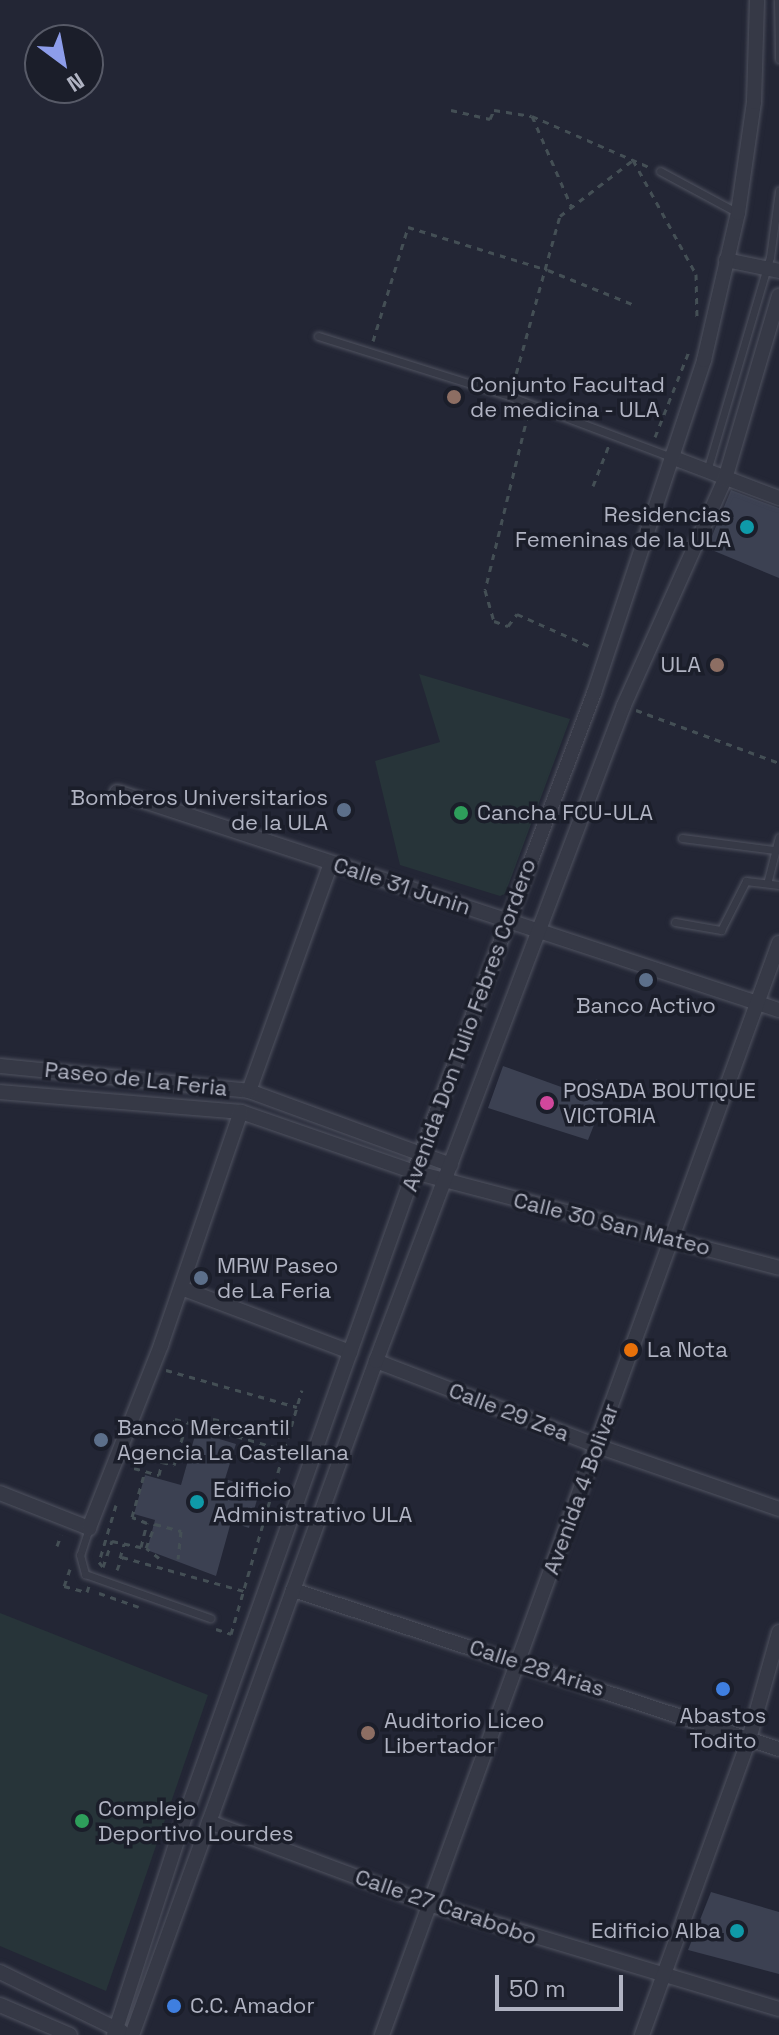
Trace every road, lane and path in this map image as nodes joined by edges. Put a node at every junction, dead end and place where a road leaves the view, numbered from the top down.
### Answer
1 (757, 0) edge
2 (778, 0) edge
3 (779, 59) edge
4 (451, 110) dead end
5 (532, 116) junction
6 (633, 160) junction
7 (660, 171) joint
8 (779, 191) edge
9 (572, 208) junction
10 (738, 213) junction
11 (726, 260) junction
12 (548, 270) junction
13 (772, 271) edge
14 (779, 296) edge
15 (632, 304) dead end
16 (697, 326) dead end
17 (318, 336) dead end
18 (693, 340) dead end
19 (370, 351) junction
20 (509, 396) junction
21 (531, 404) junction
22 (613, 434) junction
23 (650, 447) junction
24 (671, 457) junction
25 (707, 472) junction
26 (725, 479) junction
27 (593, 486) dead end
28 (779, 498) edge
29 (606, 653) junction
30 (624, 705) junction
31 (779, 763) edge
32 (117, 792) dead end
33 (779, 837) edge
34 (682, 838) dead end
35 (775, 850) junction
36 (331, 863) junction
37 (768, 880) junction
38 (779, 885) edge
39 (507, 920) junction
40 (675, 922) dead end
41 (542, 930) junction
42 (779, 943) edge
43 (756, 1002) junction
44 (779, 1010) edge
45 (0, 1066) edge
46 (249, 1091) junction
47 (0, 1092) edge
48 (241, 1112) junction
49 (421, 1155) junction
50 (451, 1165) junction
51 (414, 1172) junction
52 (444, 1181) junction
53 (673, 1239) junction
54 (779, 1268) edge
55 (181, 1288) junction
56 (350, 1352) junction
57 (376, 1361) junction
58 (159, 1378) dead end
59 (302, 1390) dead end
60 (297, 1407) junction
61 (597, 1446) junction
62 (285, 1450) junction
63 (134, 1468) dead end
64 (145, 1471) junction
65 (0, 1493) edge
66 (779, 1509) edge
67 (63, 1526) dead end
68 (89, 1528) junction
69 (124, 1544) junction
70 (57, 1546) dead end
71 (159, 1558) dead end
72 (178, 1559) dead end
73 (99, 1562) dead end
74 (72, 1563) dead end
75 (104, 1564) junction
76 (117, 1568) junction
77 (94, 1579) dead end
78 (101, 1585) dead end
79 (293, 1590) junction
80 (244, 1591) junction
81 (145, 1609) dead end
82 (210, 1618) dead end
83 (202, 1625) dead end
84 (779, 1632) edge
85 (518, 1661) junction
86 (749, 1739) junction
87 (779, 1749) edge
88 (209, 1822) junction
89 (432, 1905) junction
90 (0, 1972) edge
91 (666, 1977) junction
92 (0, 2005) edge
93 (779, 2009) edge
94 (115, 2032) edge
95 (70, 2035) edge
96 (133, 2035) edge
97 (382, 2035) edge
98 (642, 2035) edge

1 - 10 street, Avenida Don Tulio Febres Cordero
2 - 3 lane
4 - 5 path
5 - 6 path
5 - 9 path
6 - 7 path
6 - 9 path
6 - 16 path
7 - 10 lane
8 - 13 lane
9 - 12 path
10 - 11 street, Avenida Don Tulio Febres Cordero
11 - 13 street
11 - 24 street, Avenida Don Tulio Febres Cordero
12 - 15 path
12 - 19 path
12 - 20 path
13 - 25 lane
14 - 26 street, Avenida Don Tulio Febres Cordero
17 - 19 lane
18 - 23 path
19 - 20 lane
20 - 21 lane
21 - 22 lane
21 - 29 path
22 - 23 lane
22 - 27 path
23 - 24 lane
24 - 25 street
24 - 29 street, Avenida Don Tulio Febres Cordero
25 - 26 street
26 - 28 street
26 - 30 street, Avenida Don Tulio Febres Cordero
29 - 39 street, Avenida Don Tulio Febres Cordero
30 - 31 path
30 - 41 street, Avenida Don Tulio Febres Cordero
32 - 36 street, Calle 31 Junin
33 - 35 lane
34 - 35 lane
35 - 37 lane
36 - 39 street, Calle 31 Junin
36 - 46 street
37 - 38 lane
37 - 40 lane
39 - 41 street, Calle 31 Junin
39 - 49 street, Avenida Don Tulio Febres Cordero
41 - 43 street, Calle 31 Junin
41 - 50 street, Avenida Don Tulio Febres Cordero
42 - 43 street, Avenida 4 Bolivar
43 - 44 street, Calle 31 Junin
43 - 53 street, Avenida 4 Bolivar
45 - 46 street, Paseo de La Feria
46 - 49 street, Paseo de La Feria
47 - 48 street, Paseo de La Feria
48 - 51 street
48 - 55 street
49 - 50 street, Paseo de La Feria
49 - 51 street, Avenida Don Tulio Febres Cordero
50 - 52 street, Avenida Don Tulio Febres Cordero
51 - 52 street, Calle 30 San Mateo
51 - 56 street, Avenida Don Tulio Febres Cordero
52 - 53 street, Calle 30 San Mateo
52 - 57 street, Avenida Don Tulio Febres Cordero
53 - 54 street, Calle 30 San Mateo
53 - 61 street, Avenida 4 Bolivar
55 - 56 street
55 - 68 street
56 - 94 street, Avenida Don Tulio Febres Cordero
57 - 61 street, Calle 29 Zea
57 - 79 street, Avenida Don Tulio Febres Cordero
58 - 60 path
59 - 60 path
60 - 62 path
61 - 66 street, Calle 29 Zea
61 - 85 street, Avenida 4 Bolivar
62 - 64 path
62 - 80 path
63 - 64 path
64 - 69 path
65 - 68 street
67 - 70 path
68 - 82 lane
69 - 75 path
69 - 76 path
71 - 72 path
73 - 75 path
74 - 77 path
75 - 76 path
76 - 80 path
78 - 81 path
79 - 85 street, Calle 28 Arias
79 - 88 street, Avenida Don Tulio Febres Cordero
80 - 83 path
84 - 86 street
85 - 86 street, Calle 28 Arias
85 - 89 street, Avenida 4 Bolivar
86 - 87 street, Calle 28 Arias
86 - 91 street
88 - 89 street, Calle 27 Carabobo
88 - 96 street, Avenida Don Tulio Febres Cordero
89 - 91 street, Calle 27 Carabobo
89 - 97 street, Avenida 4 Bolivar
90 - 94 street
91 - 93 street, Calle 27 Carabobo
91 - 98 street
92 - 95 street
94 - 96 street

